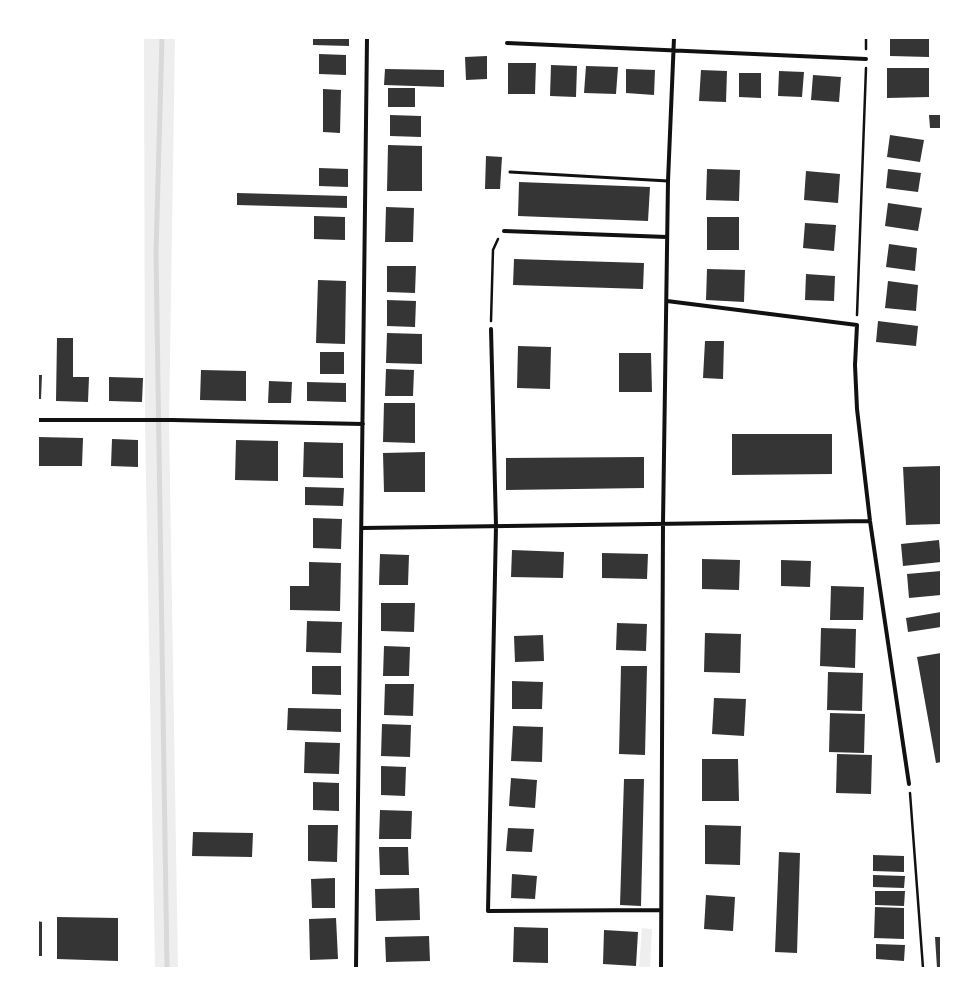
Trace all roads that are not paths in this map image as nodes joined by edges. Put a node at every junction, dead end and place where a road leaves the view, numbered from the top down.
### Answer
1 (367, 38) edge
2 (674, 38) edge
3 (506, 43) dead end
4 (674, 52) junction
5 (866, 59) road end
6 (510, 172) dead end
7 (668, 180) junction
8 (504, 231) road end
9 (668, 237) junction
10 (667, 301) junction
11 (491, 329) road end
12 (38, 420) edge
13 (363, 424) junction
14 (870, 521) junction
15 (663, 523) junction
16 (496, 526) junction
17 (362, 528) junction
18 (909, 784) road end
19 (661, 910) junction
20 (356, 968) edge
21 (661, 968) edge

1 - 13 street
2 - 4 street
3 - 4 street
4 - 5 street
4 - 7 street
6 - 7 lane
7 - 9 street
8 - 9 street
9 - 10 street
10 - 14 street
10 - 15 street
11 - 16 street
12 - 13 street
13 - 17 street
14 - 15 street
14 - 18 street
15 - 16 street
15 - 19 street
16 - 17 street
16 - 19 street
17 - 20 street
19 - 21 street

